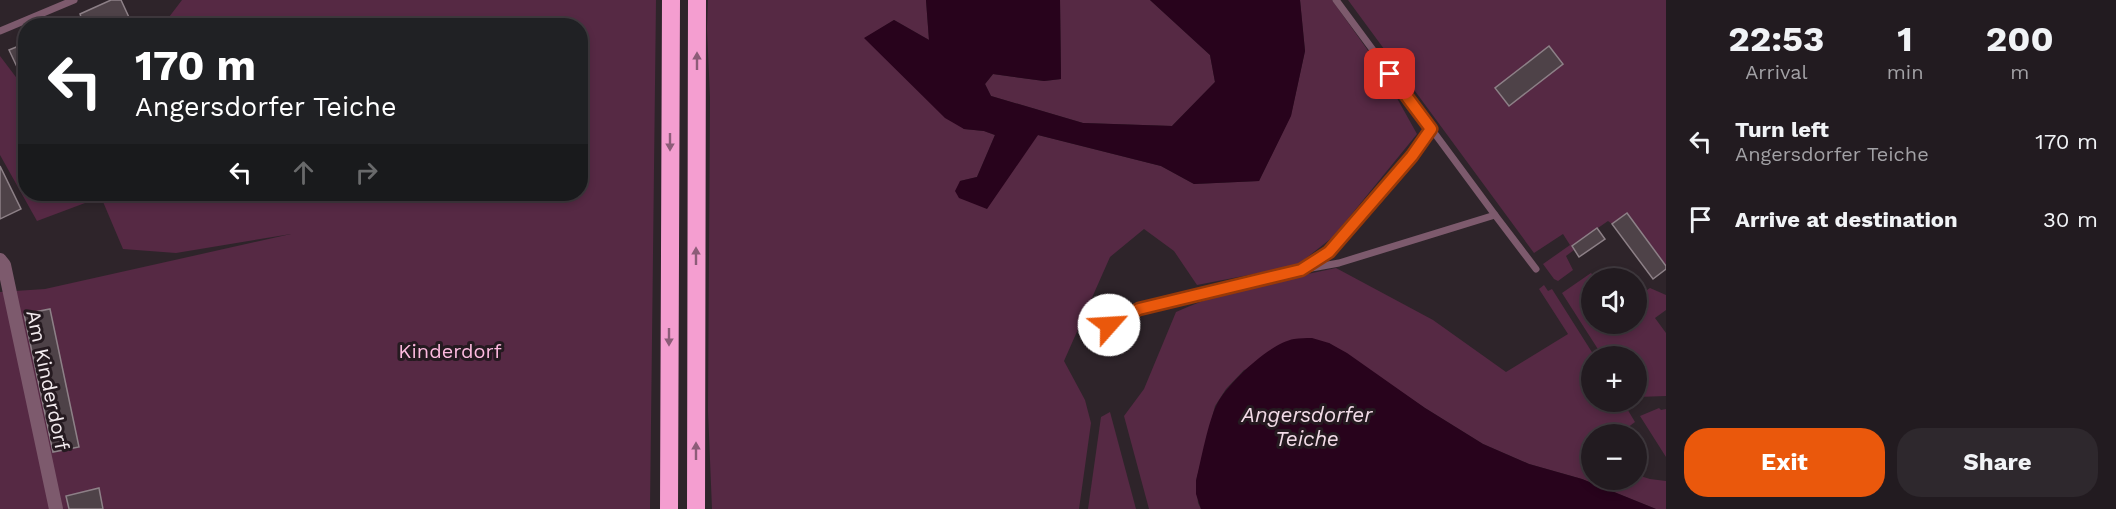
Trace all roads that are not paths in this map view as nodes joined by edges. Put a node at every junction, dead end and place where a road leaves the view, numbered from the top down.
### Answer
1 (74, 0) edge
2 (671, 0) edge
3 (697, 0) edge
4 (1336, 0) edge
5 (30, 18) edge
6 (18, 23) edge
7 (0, 30) edge
8 (1431, 129) junction
9 (1495, 215) junction
10 (1, 263) edge
11 (1536, 269) dead end
12 (1301, 270) junction
13 (1109, 325) dead end
14 (56, 509) edge
15 (669, 509) edge
16 (696, 509) edge

1 - 5 lane
2 -> 15 highway
16 -> 3 highway
4 - 8 lane
6 - 7 lane
8 - 9 lane
8 - 12 lane
9 - 11 lane
9 - 12 lane
10 - 14 street, Am Kinderdorf
12 - 13 lane

